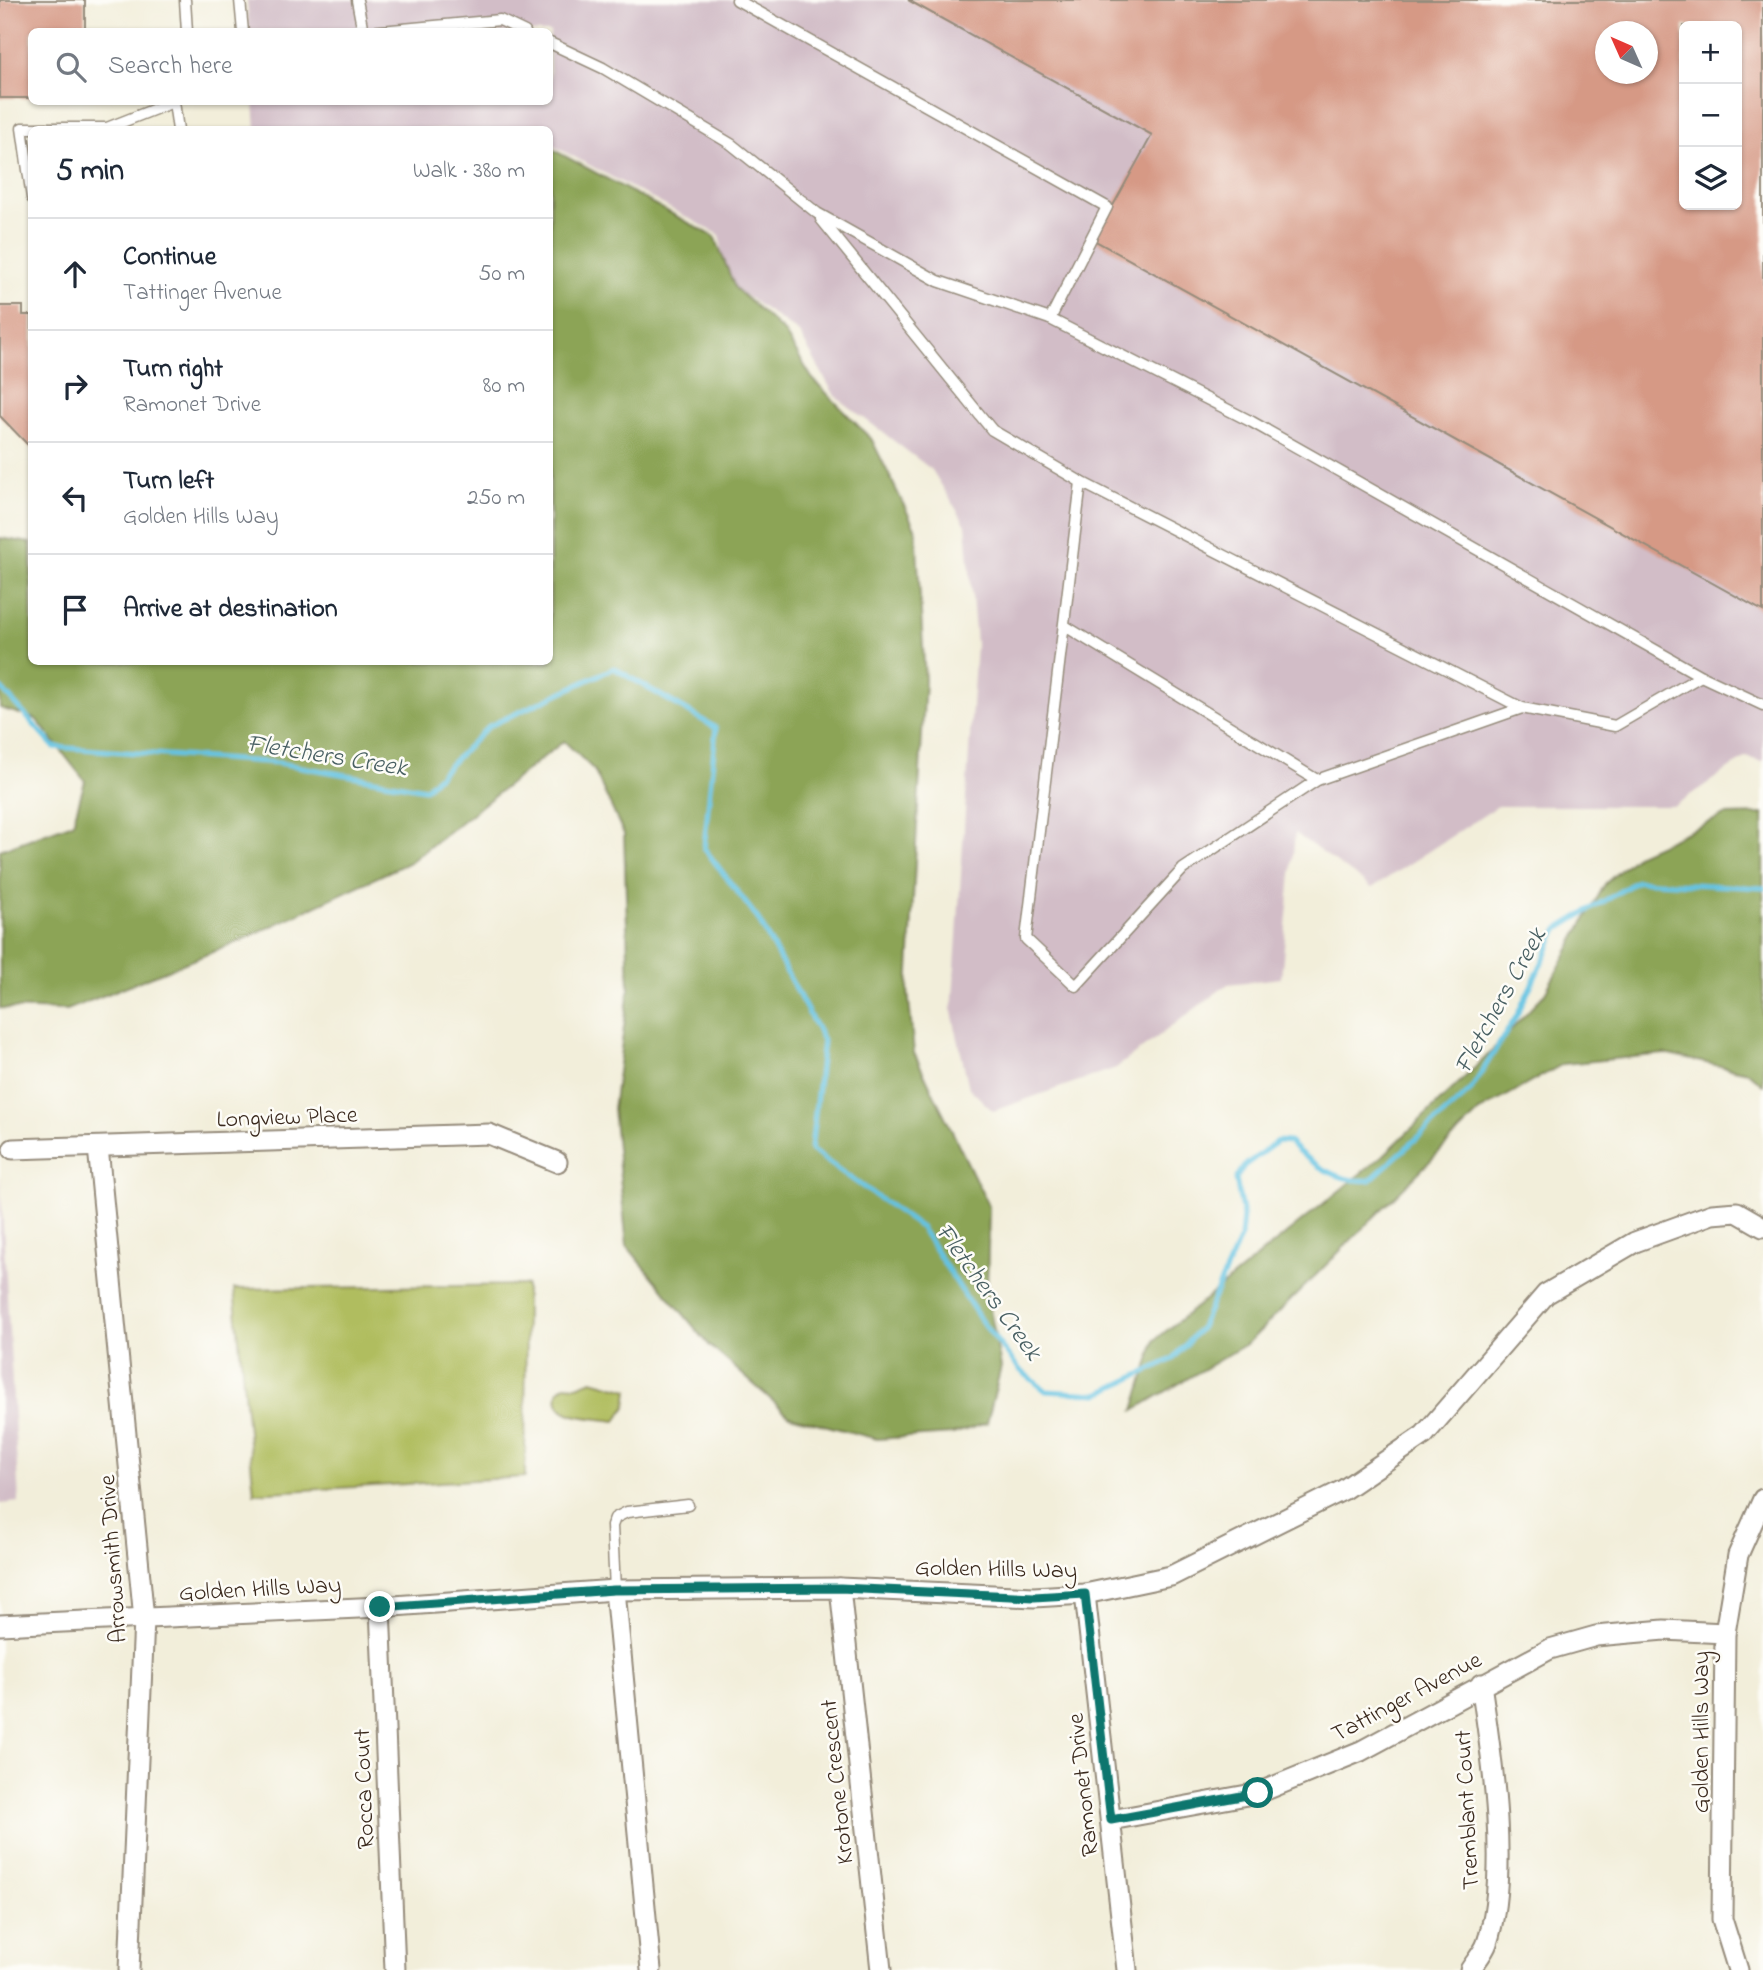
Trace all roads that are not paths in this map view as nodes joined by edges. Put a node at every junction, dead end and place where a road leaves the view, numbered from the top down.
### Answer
1 (185, 0) edge
2 (240, 0) edge
3 (357, 0) edge
4 (737, 0) edge
5 (187, 28) edge
6 (243, 28) edge
7 (362, 28) edge
8 (413, 28) edge
9 (517, 28) edge
10 (553, 44) edge
11 (166, 105) edge
12 (174, 105) edge
13 (112, 126) edge
14 (177, 126) edge
15 (28, 128) edge
16 (28, 170) edge
17 (817, 213) junction
18 (1050, 319) junction
19 (1081, 482) junction
20 (1065, 626) junction
21 (1701, 676) junction
22 (1763, 705) edge
23 (1522, 708) junction
24 (1317, 779) junction
25 (98, 1147) junction
26 (13, 1149) dead end
27 (557, 1162) dead end
28 (1763, 1227) edge
29 (1763, 1499) edge
30 (688, 1504) dead end
31 (840, 1588) junction
32 (614, 1590) junction
33 (1085, 1594) junction
34 (380, 1607) junction
35 (144, 1619) junction
36 (0, 1625) edge
37 (1725, 1633) junction
38 (1481, 1684) junction
39 (1111, 1820) junction
40 (129, 1970) edge
41 (395, 1970) edge
42 (651, 1970) edge
43 (881, 1970) edge
44 (1127, 1970) edge
45 (1470, 1970) edge
46 (1738, 1970) edge

1 - 5 lane
2 - 6 lane
3 - 7 lane
4 - 18 lane
8 - 9 lane
10 - 17 lane
11 - 13 lane
12 - 14 lane
15 - 16 lane
17 - 18 lane
17 - 19 lane
18 - 21 lane
19 - 20 lane
19 - 23 lane
20 - 24 lane
20 - 24 lane
21 - 22 lane
21 - 23 lane
23 - 24 lane
25 - 26 street, Longview Place
25 - 27 street, Longview Place
25 - 35 street, Arrowsmith Drive
28 - 33 street, Golden Hills Way
29 - 37 street, Golden Hills Way
30 - 32 lane
31 - 32 street, Golden Hills Way
31 - 33 street, Golden Hills Way
31 - 43 street, Krotone Crescent
32 - 34 street, Golden Hills Way
32 - 42 street
33 - 39 street, Ramonet Drive
34 - 35 street, Golden Hills Way
34 - 41 street, Rocca Court
35 - 36 street, Golden Hills Way
35 - 40 street, Arrowsmith Drive
37 - 38 street, Tattinger Avenue
37 - 46 street, Golden Hills Way
38 - 39 street, Tattinger Avenue
38 - 45 street, Tremblant Court
39 - 44 street, Ramonet Drive

